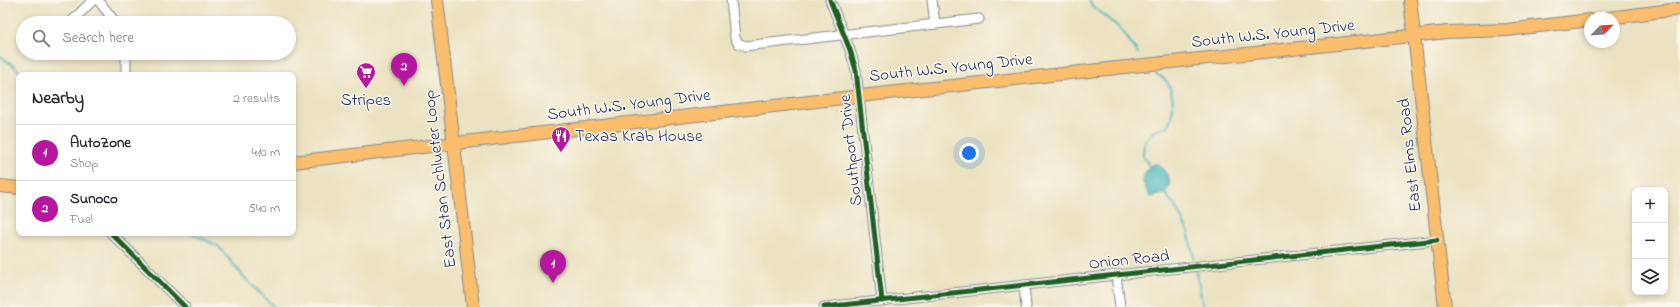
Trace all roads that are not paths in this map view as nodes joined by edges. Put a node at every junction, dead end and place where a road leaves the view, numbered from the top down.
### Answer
1 (93, 0) edge
2 (98, 0) edge
3 (437, 0) edge
4 (731, 0) edge
5 (830, 0) edge
6 (932, 0) edge
7 (1410, 0) edge
8 (1680, 10) edge
9 (77, 16) edge
10 (111, 16) edge
11 (1620, 17) edge
12 (979, 19) dead end
13 (1584, 21) edge
14 (935, 24) junction
15 (844, 35) junction
16 (1414, 35) junction
17 (126, 60) edge
18 (126, 72) edge
19 (860, 96) junction
20 (453, 143) junction
21 (296, 162) edge
22 (0, 186) edge
23 (16, 188) edge
24 (114, 236) edge
25 (1437, 240) junction
26 (1116, 275) junction
27 (1024, 285) junction
28 (882, 301) junction
29 (185, 307) edge
30 (473, 307) edge
31 (824, 307) edge
32 (1026, 307) edge
33 (1120, 307) edge
34 (1445, 307) edge

1 - 9 street
2 - 10 street
3 - 20 main road, East Stan Schlueter Loop
4 - 15 street
5 - 15 street, Southport Drive
6 - 14 street
7 - 16 main road, East Elms Road
8 - 11 main road
12 - 14 street
13 - 16 main road, South W.S. Young Drive
14 - 15 street
15 - 19 street, Southport Drive
16 - 19 main road, South W.S. Young Drive
16 - 25 main road, East Elms Road
17 - 18 street
19 - 20 main road, South W.S. Young Drive
19 - 28 street, Southport Drive
20 - 21 main road, South W.S. Young Drive
20 - 30 main road, East Stan Schlueter Loop
22 - 23 main road
24 - 29 street
25 - 26 street, Onion Road
25 - 34 main road, East Elms Road
26 - 27 street, Onion Road
26 - 33 street
27 - 28 street, Onion Road
27 - 32 street
28 - 31 street, Onion Road

